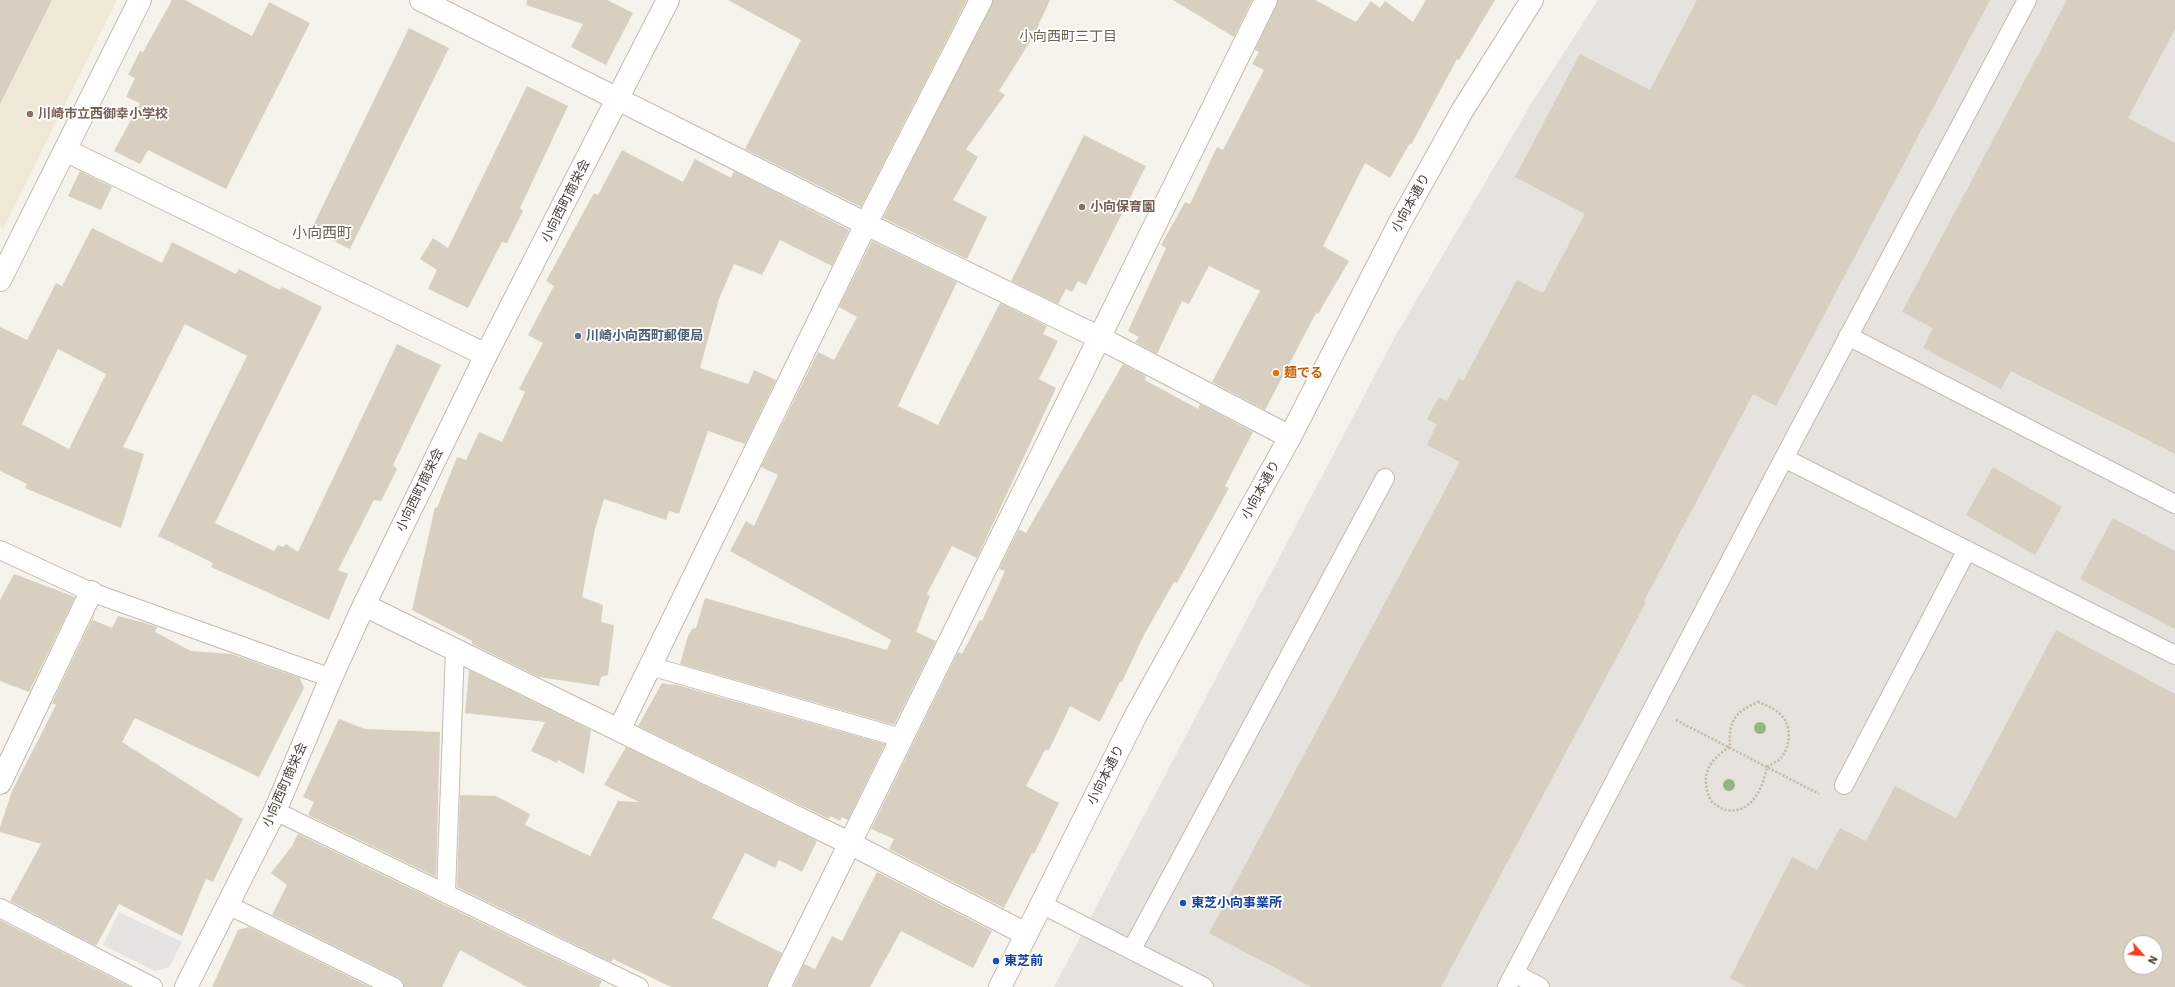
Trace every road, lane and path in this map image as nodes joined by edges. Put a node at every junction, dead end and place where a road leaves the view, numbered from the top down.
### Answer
1 (140, 0) edge
2 (421, 0) edge
3 (668, 0) edge
4 (981, 0) edge
5 (1266, 0) edge
6 (2026, 0) edge
7 (1528, 1) edge
8 (618, 100) junction
9 (65, 150) junction
10 (866, 224) junction
11 (0, 280) edge
12 (1848, 336) junction
13 (1098, 337) junction
14 (486, 355) junction
15 (1290, 437) junction
16 (1784, 458) junction
17 (1385, 478) dead end
18 (2175, 504) edge
19 (0, 550) edge
20 (1967, 550) junction
21 (91, 592) junction
22 (364, 605) junction
23 (456, 649) junction
24 (2175, 655) edge
25 (650, 666) junction
26 (331, 678) junction
27 (1653, 707) junction
28 (619, 730) junction
29 (901, 738) junction
30 (1730, 747) junction
31 (1766, 767) junction
32 (0, 783) edge
33 (1844, 785) dead end
34 (1826, 797) dead end
35 (275, 811) junction
36 (851, 844) junction
37 (446, 894) junction
38 (1041, 904) junction
39 (228, 905) junction
40 (0, 908) edge
41 (1026, 934) junction
42 (1132, 949) junction
43 (1510, 980) edge
44 (153, 987) edge
45 (186, 987) edge
46 (394, 987) edge
47 (639, 987) edge
48 (779, 987) edge
49 (1000, 987) edge
50 (1204, 987) edge
51 (1540, 987) edge

1 - 9 street
2 - 8 street
3 - 8 street, 小向西町商栄会
4 - 10 street
5 - 13 street
6 - 12 lane
7 - 15 street, 小向本通り
8 - 10 street
8 - 14 street, 小向西町商栄会
9 - 11 street
9 - 14 street
10 - 13 street
10 - 25 street
12 - 16 lane
12 - 18 lane
13 - 15 street
13 - 29 street
14 - 22 street, 小向西町商栄会
15 - 38 street, 小向本通り
16 - 20 lane
16 - 27 lane
17 - 42 lane
19 - 21 lane
20 - 24 lane
20 - 33 lane
21 - 26 lane
21 - 32 street
22 - 23 street
22 - 26 street, 小向西町商栄会
23 - 28 street
23 - 37 lane
25 - 28 street
25 - 29 lane
26 - 35 street, 小向西町商栄会
27 - 30 path
27 - 43 lane
28 - 36 street
29 - 36 street
30 - 31 path
30 - 31 path
30 - 31 path
31 - 34 path
35 - 37 lane
35 - 39 street, 小向西町商栄会
36 - 41 street
36 - 48 street
37 - 47 lane
38 - 41 street, 小向本通り
38 - 42 lane
39 - 45 street, 小向西町商栄会
39 - 46 lane
40 - 44 lane
41 - 49 street, 小向本通り
42 - 50 lane
43 - 51 lane

